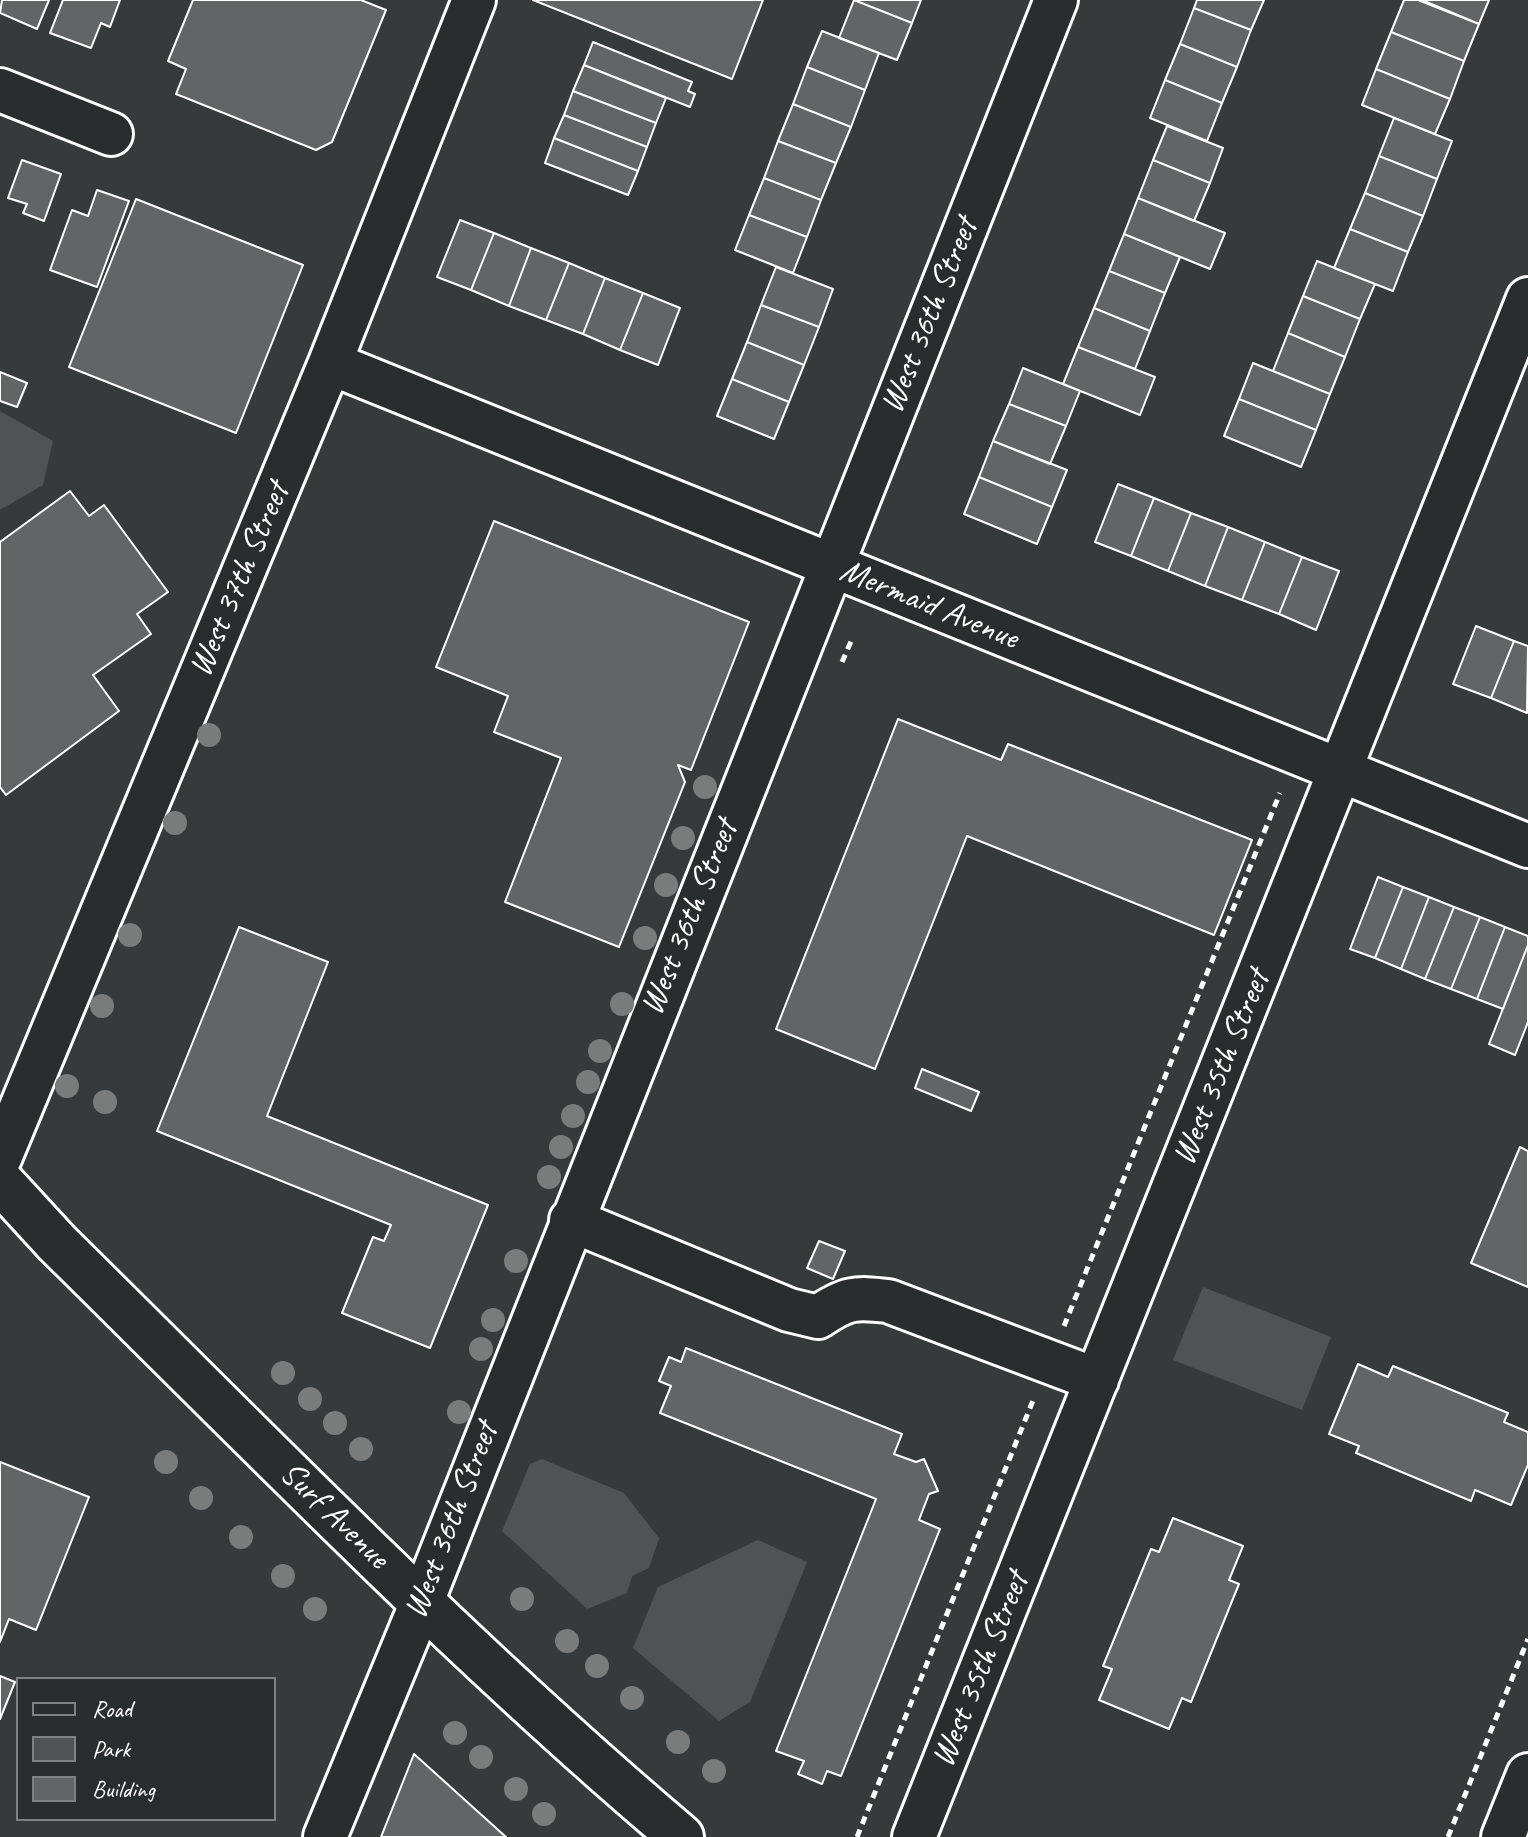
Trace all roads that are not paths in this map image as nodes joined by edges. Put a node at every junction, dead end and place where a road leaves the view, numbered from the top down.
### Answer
1 (474, 0) edge
2 (1056, 0) edge
3 (0, 90) edge
4 (111, 134) dead end
5 (1528, 299) edge
6 (330, 363) junction
7 (831, 565) junction
8 (1341, 771) junction
9 (1528, 846) edge
10 (0, 1158) edge
11 (0, 1181) edge
12 (571, 1220) junction
13 (1097, 1380) junction
14 (422, 1602) junction
15 (1528, 1775) edge
16 (325, 1837) edge
17 (681, 1837) edge
18 (914, 1837) edge
19 (1503, 1837) edge

1 - 6 street, West 37th Street
2 - 7 street, West 36th Street
3 - 4 street
5 - 8 street, West 35th Street
6 - 7 street, Mermaid Avenue
6 - 10 street, West 37th Street
7 - 8 street, Mermaid Avenue
7 - 12 street, West 36th Street
8 - 9 street, Mermaid Avenue
8 - 13 street, West 35th Street
11 - 14 main road, Surf Avenue
12 - 13 street
12 - 14 street, West 36th Street
13 - 18 street, West 35th Street
14 - 16 street, West 36th Street
14 - 17 main road, Surf Avenue
15 - 19 street

